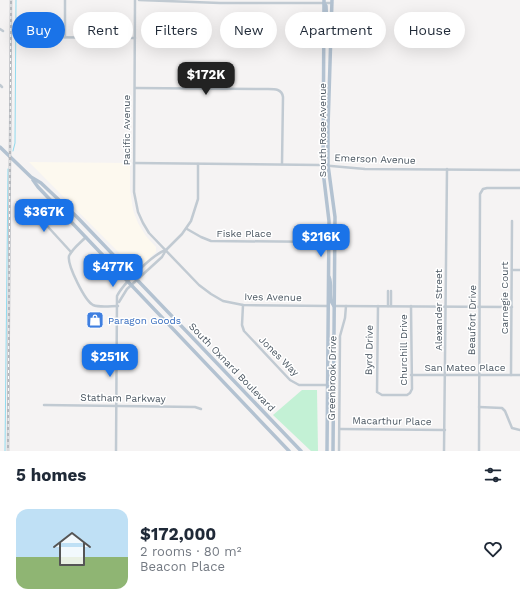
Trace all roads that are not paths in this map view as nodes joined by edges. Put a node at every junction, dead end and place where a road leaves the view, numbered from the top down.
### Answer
1 (65, 0) edge
2 (135, 0) edge
3 (139, 0) edge
4 (204, 1) edge
5 (328, 1) edge
6 (268, 2) edge
7 (65, 12) edge
8 (326, 12) edge
9 (329, 12) edge
10 (65, 37) edge
11 (135, 38) junction
12 (331, 48) edge
13 (134, 88) junction
14 (0, 147) edge
15 (134, 163) junction
16 (198, 164) junction
17 (282, 164) junction
18 (323, 165) junction
19 (328, 165) junction
20 (447, 169) junction
21 (520, 170) edge
22 (31, 177) junction
23 (520, 188) edge
24 (27, 204) dead end
25 (512, 221) dead end
26 (187, 228) junction
27 (86, 237) junction
28 (329, 242) junction
29 (166, 250) junction
30 (71, 252) junction
31 (512, 270) junction
32 (520, 270) edge
33 (328, 274) junction
34 (134, 276) junction
35 (138, 279) junction
36 (130, 284) junction
37 (390, 291) dead end
38 (243, 305) junction
39 (118, 306) junction
40 (328, 306) junction
41 (334, 306) junction
42 (346, 306) junction
43 (378, 306) junction
44 (390, 306) junction
45 (411, 306) junction
46 (446, 307) junction
47 (480, 307) junction
48 (512, 308) junction
49 (411, 375) junction
50 (445, 375) junction
51 (479, 375) junction
52 (511, 375) junction
53 (520, 375) edge
54 (327, 385) junction
55 (334, 385) junction
56 (410, 394) joint
57 (44, 405) dead end
58 (116, 406) junction
59 (479, 407) junction
60 (201, 409) dead end
61 (340, 429) junction
62 (445, 430) junction
63 (520, 430) edge
64 (116, 451) edge
65 (289, 451) edge
66 (302, 451) edge
67 (327, 451) edge
68 (333, 451) edge
69 (339, 451) edge
70 (444, 451) edge
71 (479, 451) edge

1 - 7 street
2 - 11 street, Pacific Avenue
3 - 4 street
4 - 6 street
5 - 6 street
5 - 8 main road
5 - 9 main road, South Rose Avenue
5 - 18 main road, South Rose Avenue
10 - 11 street
11 - 13 street, Pacific Avenue
12 - 19 main road, South Rose Avenue
13 - 15 street, Pacific Avenue
13 - 17 street
14 - 22 main road, South Oxnard Boulevard
15 - 16 street, Emerson Avenue
15 - 29 street, Pacific Avenue
16 - 17 street, Emerson Avenue
16 - 26 street
17 - 18 street, Emerson Avenue
18 - 19 street, Emerson Avenue
18 - 28 main road, South Rose Avenue
19 - 20 street, Emerson Avenue
19 - 41 main road, South Rose Avenue
20 - 21 street, Emerson Avenue
20 - 46 street, Alexander Street
22 - 27 main road, South Oxnard Boulevard
22 - 34 main road, South Oxnard Boulevard
23 - 47 street, Beaufort Drive
24 - 30 street
25 - 31 street, Carnegie Court
26 - 28 street, Fiske Place
26 - 29 street
27 - 30 street
27 - 36 main road, South Oxnard Boulevard
28 - 33 main road, South Rose Avenue
29 - 34 street
29 - 35 street
29 - 38 street, Ives Avenue
30 - 39 street
31 - 32 street
31 - 48 street, Carnegie Court
33 - 40 main road, South Rose Avenue
33 - 41 main road
34 - 35 main road, South Oxnard Boulevard
34 - 36 street
35 - 36 street
35 - 66 main road, South Oxnard Boulevard
36 - 39 street
36 - 65 main road, South Oxnard Boulevard
37 - 44 street
38 - 40 street, Ives Avenue
38 - 54 street, Jones Way
39 - 58 street
40 - 54 main road, South Rose Avenue
41 - 42 street
41 - 55 main road, South Rose Avenue
42 - 43 street
42 - 61 street, Greenbrook Drive
43 - 44 street
43 - 56 street, Byrd Drive
44 - 45 street
45 - 46 street
45 - 49 street, Churchill Drive
46 - 47 street
46 - 50 street, Alexander Street
47 - 48 street
47 - 51 street, Beaufort Drive
48 - 52 street, Carnegie Court
49 - 50 street, San Mateo Place
49 - 56 street, Churchill Drive
50 - 51 street, San Mateo Place
50 - 62 street, Alexander Street
51 - 52 street, San Mateo Place
51 - 59 street, Beaufort Drive
52 - 53 street, San Mateo Place
54 - 55 street, Jones Way
54 - 67 main road, South Rose Avenue
55 - 68 main road, South Rose Avenue
57 - 58 street, Statham Parkway
58 - 60 street, Statham Parkway
58 - 64 street
59 - 63 street
59 - 71 street, Beaufort Drive
61 - 62 street, Macarthur Place
61 - 69 street, Greenbrook Drive
62 - 70 street, Alexander Street

